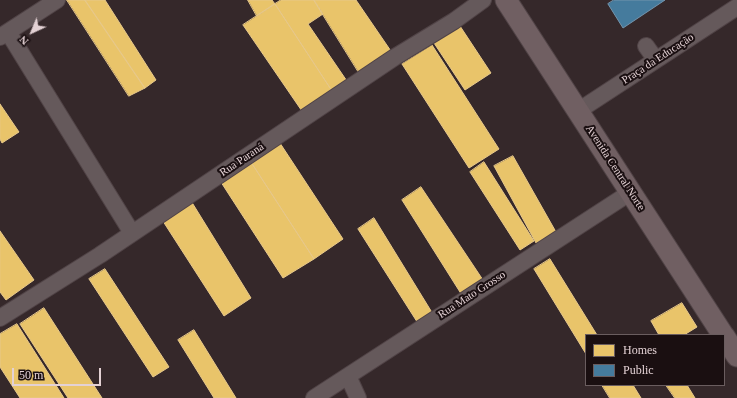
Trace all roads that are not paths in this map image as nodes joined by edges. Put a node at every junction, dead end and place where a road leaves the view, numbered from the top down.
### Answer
1 (57, 0) edge
2 (483, 0) edge
3 (506, 0) edge
4 (737, 7) edge
5 (4, 35) edge
6 (646, 46) dead end
7 (656, 60) junction
8 (578, 111) junction
9 (631, 192) junction
10 (132, 233) junction
11 (0, 318) edge
12 (723, 334) edge
13 (725, 337) edge
14 (737, 356) edge
15 (348, 376) junction
16 (314, 398) edge
17 (358, 398) edge

1 - 5 street
2 - 10 street, Rua Paraná
3 - 8 main road, Avenida Central Norte
4 - 7 street, Praça da Educação
5 - 10 street
6 - 7 street
7 - 8 street, Praça da Educação
8 - 9 main road, Avenida Central Norte
9 - 12 main road, Avenida Central Norte
9 - 15 street, Rua Mato Grosso
10 - 11 street, Rua Paraná
13 - 14 main road, Avenida Central Norte
15 - 16 street, Rua Mato Grosso
15 - 17 street

